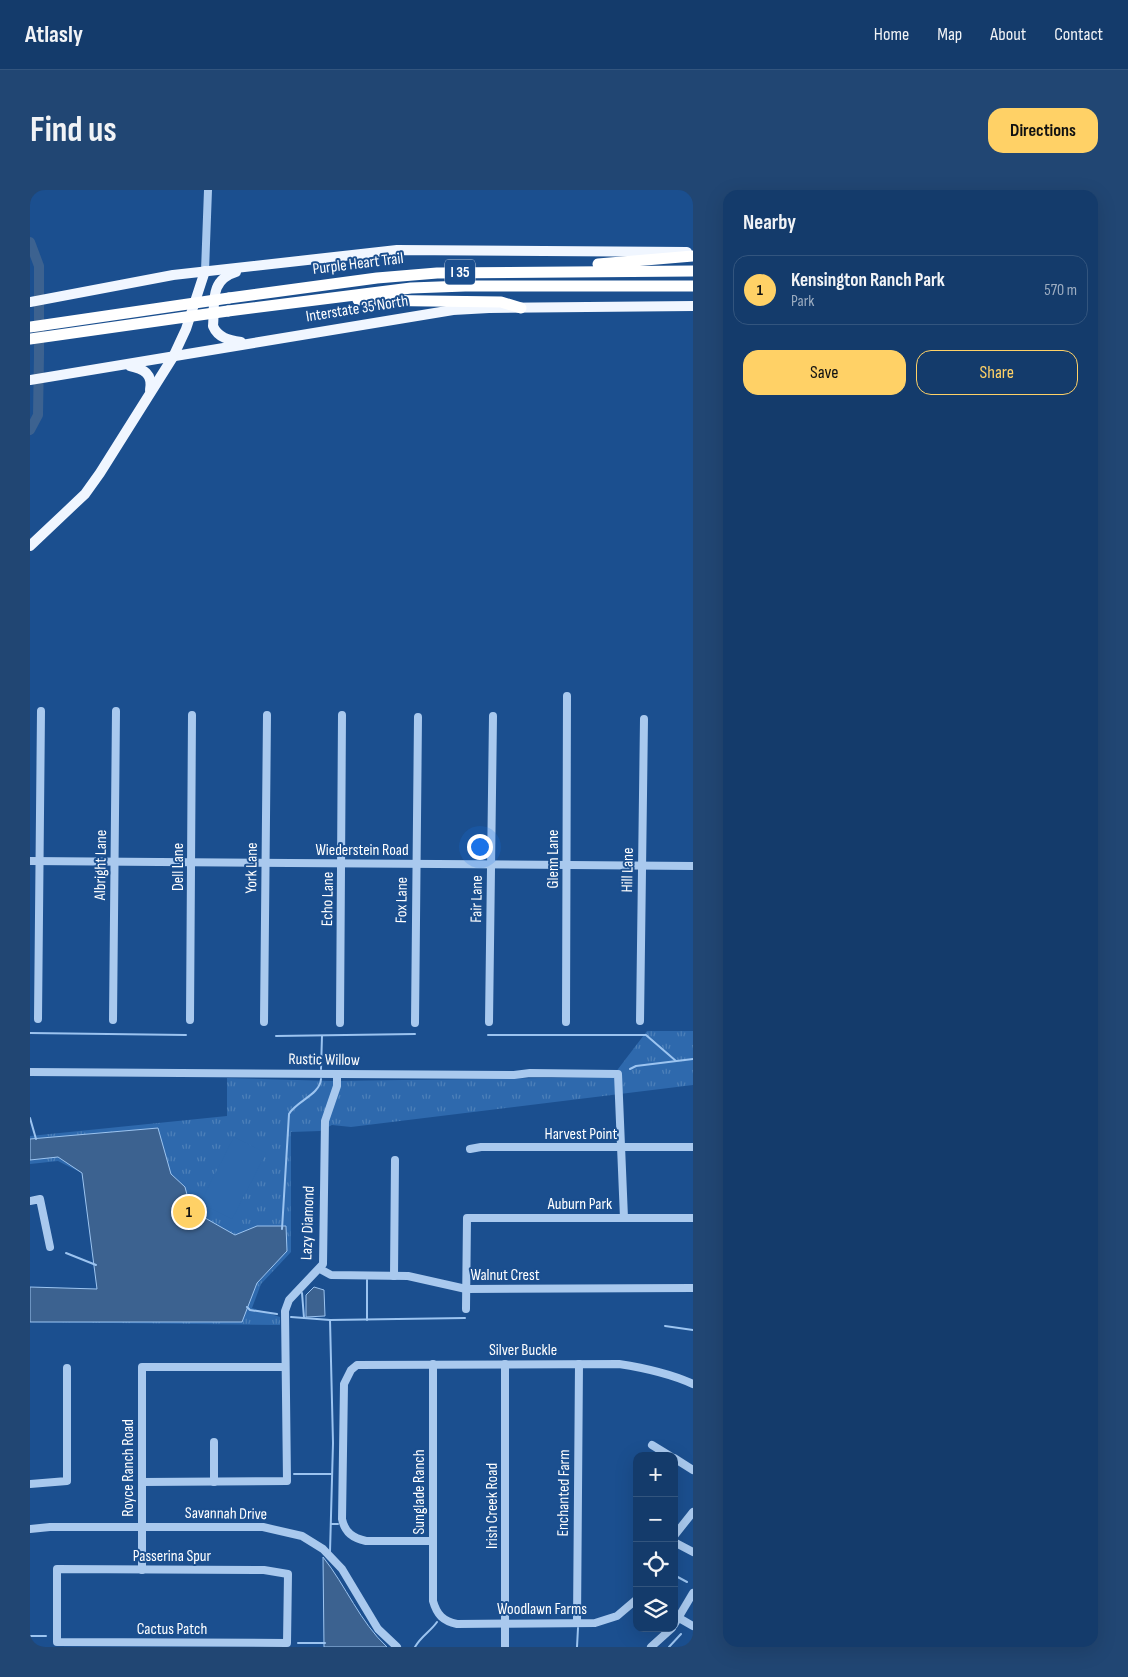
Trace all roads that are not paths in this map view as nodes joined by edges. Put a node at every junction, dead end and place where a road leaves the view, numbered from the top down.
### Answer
1 (208, 190) edge
2 (693, 254) edge
3 (261, 265) junction
4 (205, 271) junction
5 (534, 271) junction
6 (693, 271) edge
7 (693, 286) edge
8 (319, 300) junction
9 (30, 302) edge
10 (693, 306) edge
11 (521, 308) junction
12 (30, 326) edge
13 (30, 339) edge
14 (250, 344) junction
15 (173, 357) junction
16 (126, 365) junction
17 (30, 380) edge
18 (149, 395) junction
19 (30, 546) edge
20 (567, 696) dead end
21 (40, 711) dead end
22 (116, 711) dead end
23 (192, 715) dead end
24 (267, 715) dead end
25 (342, 715) dead end
26 (493, 716) dead end
27 (418, 717) dead end
28 (644, 720) dead end
29 (30, 861) edge
30 (39, 861) junction
31 (114, 862) junction
32 (192, 862) junction
33 (266, 863) junction
34 (342, 863) junction
35 (416, 864) junction
36 (491, 864) junction
37 (567, 865) junction
38 (642, 866) junction
39 (693, 866) edge
40 (38, 1019) dead end
41 (113, 1020) dead end
42 (190, 1020) dead end
43 (640, 1021) dead end
44 (264, 1022) dead end
45 (489, 1022) dead end
46 (566, 1022) dead end
47 (340, 1023) dead end
48 (415, 1023) dead end
49 (30, 1072) edge
50 (337, 1074) junction
51 (693, 1147) edge
52 (623, 1148) junction
53 (470, 1149) dead end
54 (395, 1160) dead end
55 (30, 1201) edge
56 (624, 1218) junction
57 (693, 1218) edge
58 (50, 1247) dead end
59 (320, 1269) junction
60 (394, 1276) junction
61 (693, 1288) edge
62 (466, 1290) junction
63 (466, 1309) dead end
64 (433, 1364) junction
65 (505, 1364) junction
66 (579, 1364) junction
67 (285, 1367) junction
68 (68, 1368) dead end
69 (693, 1384) edge
70 (214, 1442) dead end
71 (652, 1445) dead end
72 (663, 1452) edge
73 (678, 1461) edge
74 (693, 1470) edge
75 (142, 1482) junction
76 (214, 1482) junction
77 (30, 1484) edge
78 (693, 1512) edge
79 (142, 1527) junction
80 (30, 1530) edge
81 (678, 1531) edge
82 (433, 1541) junction
83 (678, 1544) edge
84 (693, 1552) edge
85 (142, 1570) junction
86 (693, 1593) edge
87 (633, 1604) edge
88 (441, 1618) joint
89 (678, 1619) edge
90 (678, 1621) edge
91 (577, 1622) junction
92 (505, 1623) junction
93 (693, 1626) edge
94 (668, 1632) edge
95 (57, 1642) joint
96 (287, 1643) joint
97 (397, 1647) edge
98 (505, 1647) edge
99 (651, 1647) edge

1 - 4 street
2 - 3 main road
2 - 5 highway
3 - 4 main road
3 - 14 main road
4 - 9 main road
4 - 15 main road
5 - 6 highway, Purple Heart Trail / I 35
5 - 12 highway, Purple Heart Trail / I 35, bridge
7 - 8 highway, Purple Heart Trail / I 35
8 - 11 highway
8 - 13 highway, Purple Heart Trail / I 35, bridge
10 - 11 main road, Interstate 35 North
11 - 14 main road, Interstate 35 North
14 - 15 main road, Interstate 35 North
15 - 16 main road, Interstate 35 North
15 - 18 main road
16 - 17 main road, Interstate 35 North
16 - 18 main road
18 - 19 main road
20 - 37 street, Glenn Lane
21 - 30 street
22 - 31 street, Albright Lane
23 - 32 street, Dell Lane
24 - 33 street, York Lane
25 - 34 street, Echo Lane
26 - 36 street, Fair Lane
27 - 35 street, Fox Lane
28 - 38 street, Hill Lane
29 - 30 street, Wiederstein Road
30 - 31 street, Wiederstein Road
30 - 40 street
31 - 32 street, Wiederstein Road
31 - 41 street, Albright Lane
32 - 33 street, Wiederstein Road
32 - 42 street, Dell Lane
33 - 34 street, Wiederstein Road
33 - 44 street, York Lane
34 - 35 street, Wiederstein Road
34 - 47 street, Echo Lane
35 - 36 street, Wiederstein Road
35 - 48 street, Fox Lane
36 - 37 street, Wiederstein Road
36 - 45 street, Fair Lane
37 - 38 street, Wiederstein Road
37 - 46 street, Glenn Lane
38 - 39 street, Wiederstein Road
38 - 43 street, Hill Lane
49 - 50 street, Rustic Willow
50 - 52 street, Rustic Willow
50 - 59 street, Lazy Diamond
51 - 52 street, Harvest Point
52 - 53 street, Harvest Point
52 - 56 street
54 - 60 street
55 - 58 street
56 - 57 street, Auburn Park
56 - 62 street, Auburn Park
59 - 60 street, Walnut Crest
59 - 67 street, Lazy Diamond
60 - 62 street, Walnut Crest
61 - 62 street, Walnut Crest
62 - 63 street
64 - 65 street, Silver Buckle
64 - 82 street, Sunglade Ranch
64 - 82 street, Silver Buckle
65 - 66 street, Silver Buckle
65 - 92 street, Irish Creek Road
66 - 69 street, Silver Buckle
66 - 91 street, Enchanted Farm
67 - 75 street, Royce Ranch Road
67 - 76 street, Lazy Diamond
68 - 77 street
70 - 76 street
71 - 72 street
73 - 74 street
75 - 76 street
75 - 79 street, Royce Ranch Road
78 - 81 street
79 - 80 street, Savannah Drive
79 - 85 street, Royce Ranch Road
79 - 97 street, Savannah Drive
82 - 88 street, Sunglade Ranch
83 - 84 street
85 - 95 street, Passerina Spur
85 - 96 street, Passerina Spur
86 - 89 street
87 - 91 street, Woodlawn Farms
88 - 92 street, Woodlawn Farms
90 - 93 street
91 - 92 street, Woodlawn Farms
92 - 98 street, Irish Creek Road
94 - 99 street
95 - 96 street, Cactus Patch

